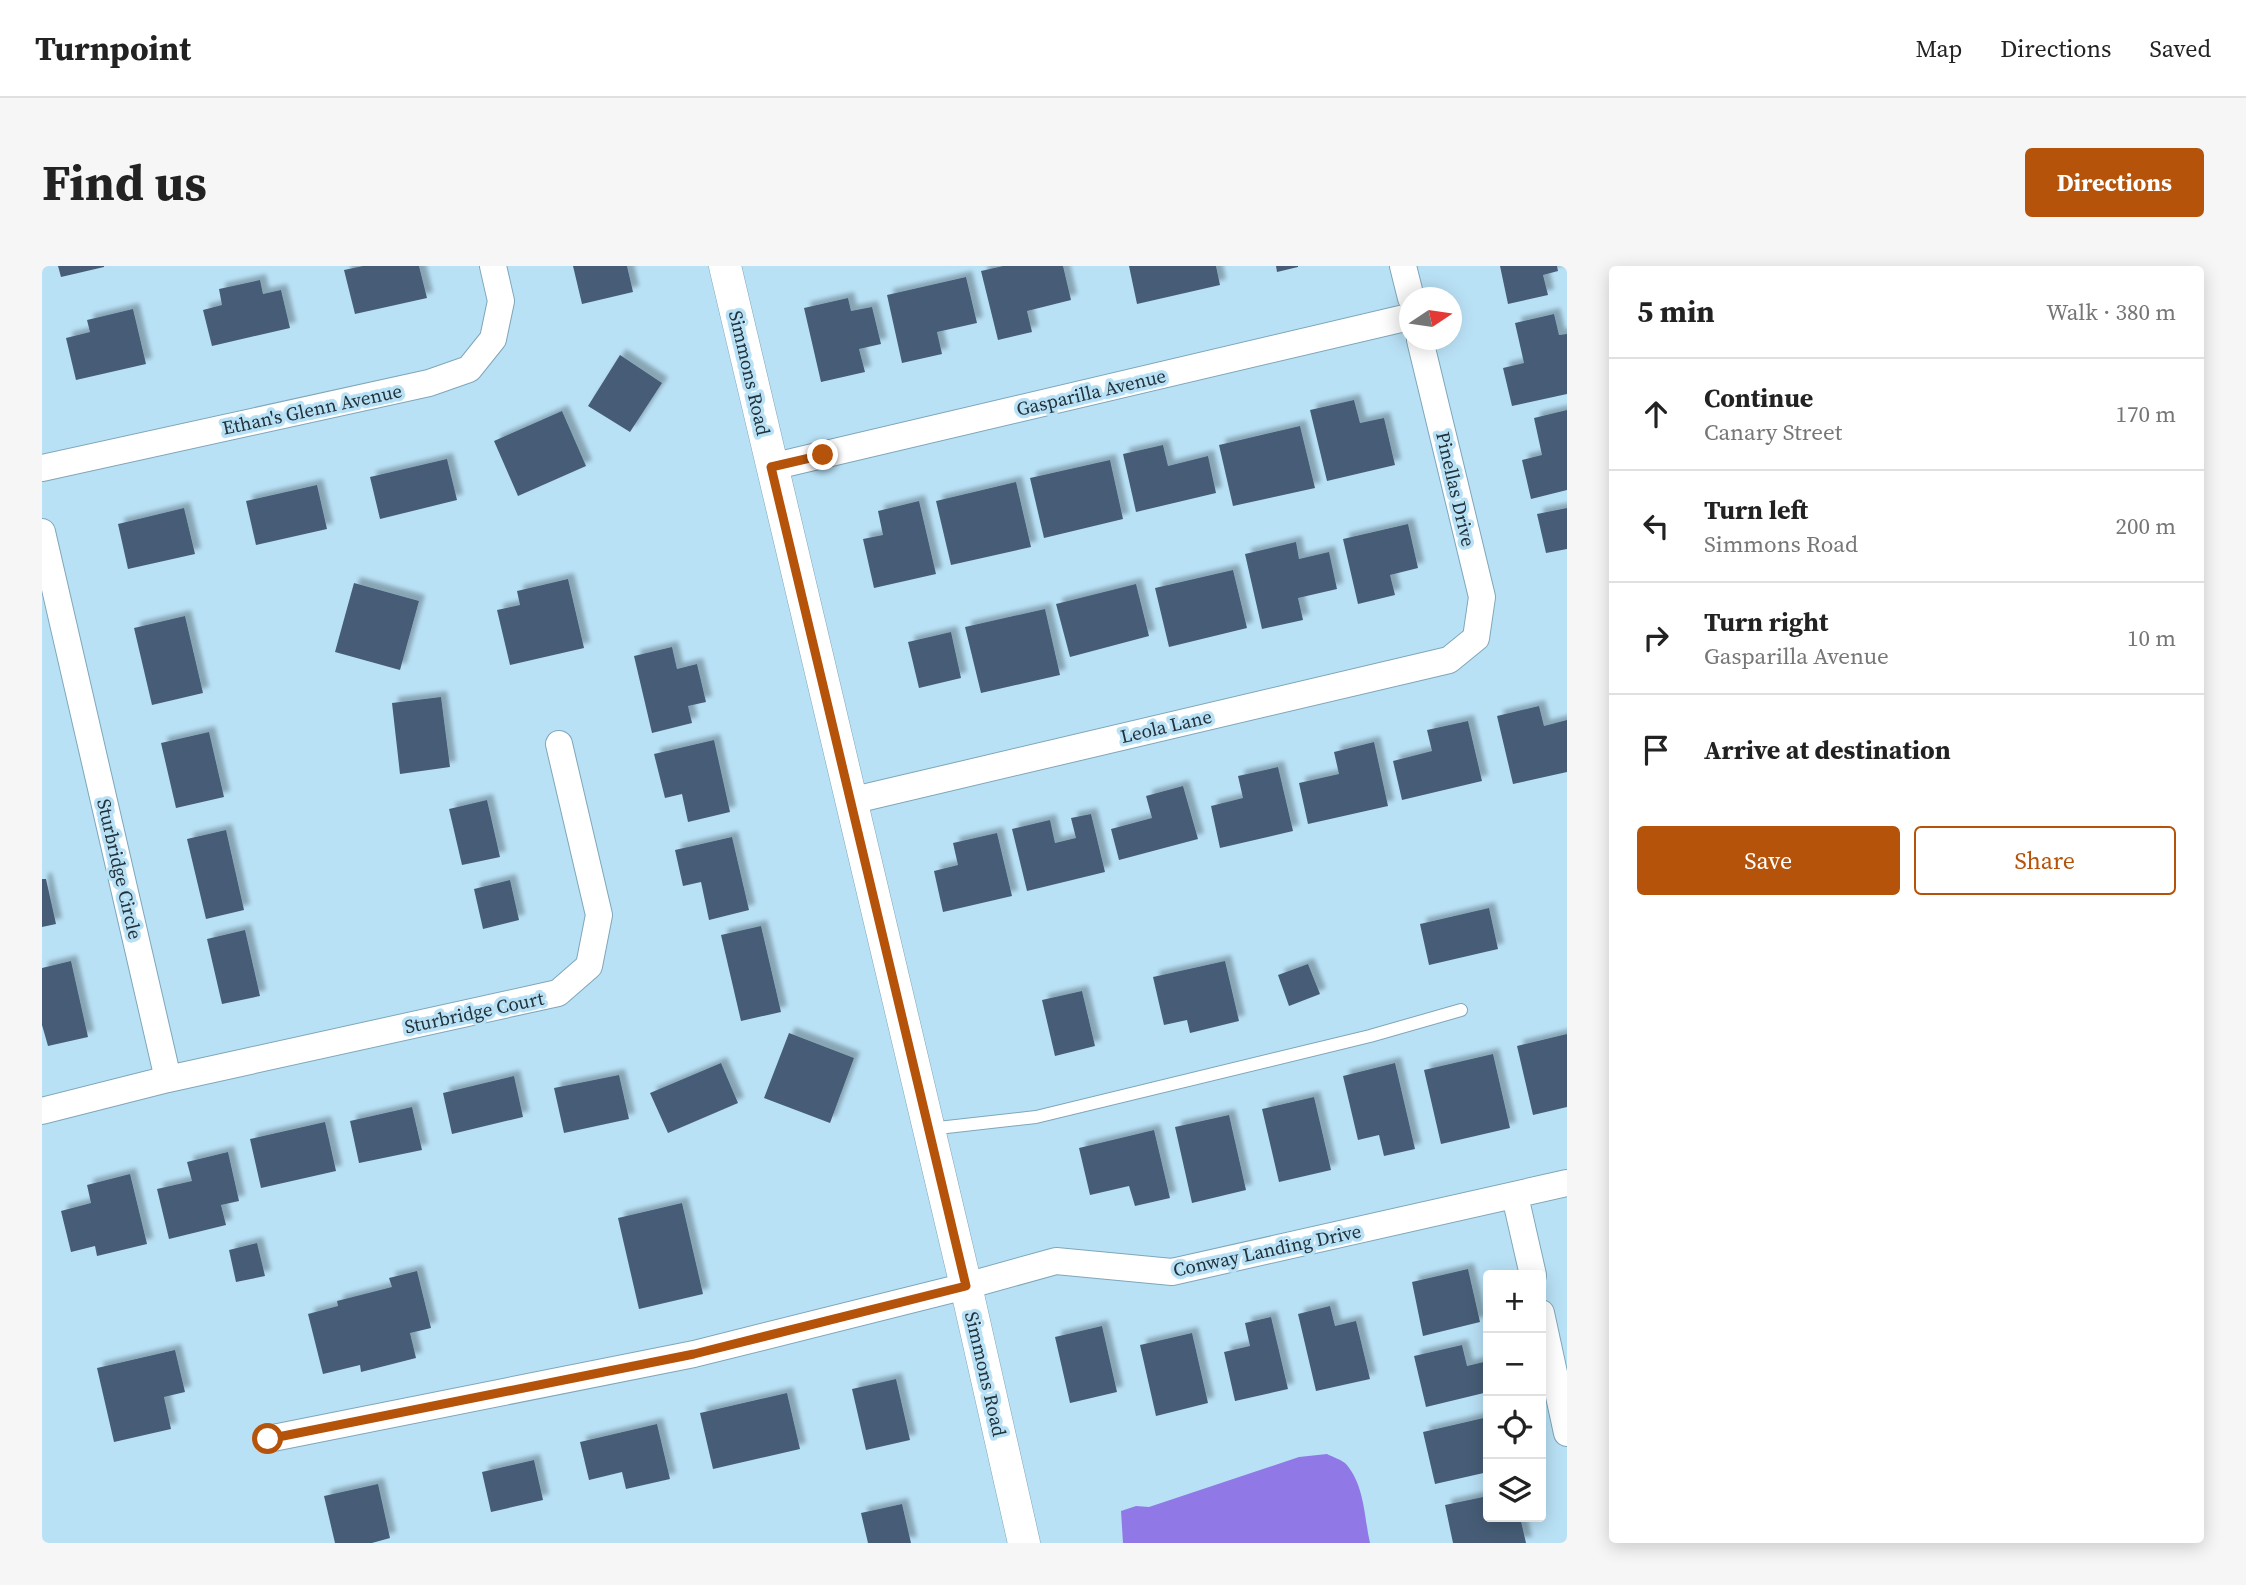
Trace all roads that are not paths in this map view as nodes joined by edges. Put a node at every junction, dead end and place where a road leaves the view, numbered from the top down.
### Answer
1 (493, 266) edge
2 (725, 266) edge
3 (1404, 266) edge
4 (1408, 287) edge
5 (1399, 319) edge
6 (1422, 350) edge
7 (771, 467) junction
8 (42, 468) edge
9 (42, 532) edge
10 (1476, 638) joint
11 (559, 744) dead end
12 (850, 801) junction
13 (1461, 1010) dead end
14 (168, 1079) junction
15 (42, 1111) edge
16 (929, 1129) junction
17 (1567, 1184) edge
18 (1515, 1196) junction
19 (1531, 1270) edge
20 (966, 1286) junction
21 (1545, 1333) edge
22 (1567, 1433) edge
23 (268, 1439) dead end
24 (1024, 1543) edge

1 - 8 street, Ethan's Glenn Avenue
2 - 7 street, Simmons Road
3 - 4 street
5 - 7 street, Gasparilla Avenue
6 - 10 street, Pinellas Drive
7 - 12 street, Simmons Road
9 - 14 street, Sturbridge Circle
10 - 12 street, Leola Lane
11 - 14 street, Sturbridge Court
12 - 16 street, Simmons Road
13 - 16 lane
14 - 15 street
16 - 20 street, Simmons Road
17 - 18 street, Conway Landing Drive
18 - 19 street
18 - 20 street, Conway Landing Drive
20 - 23 street, Conway Landing Drive
20 - 24 street, Simmons Road
21 - 22 street

